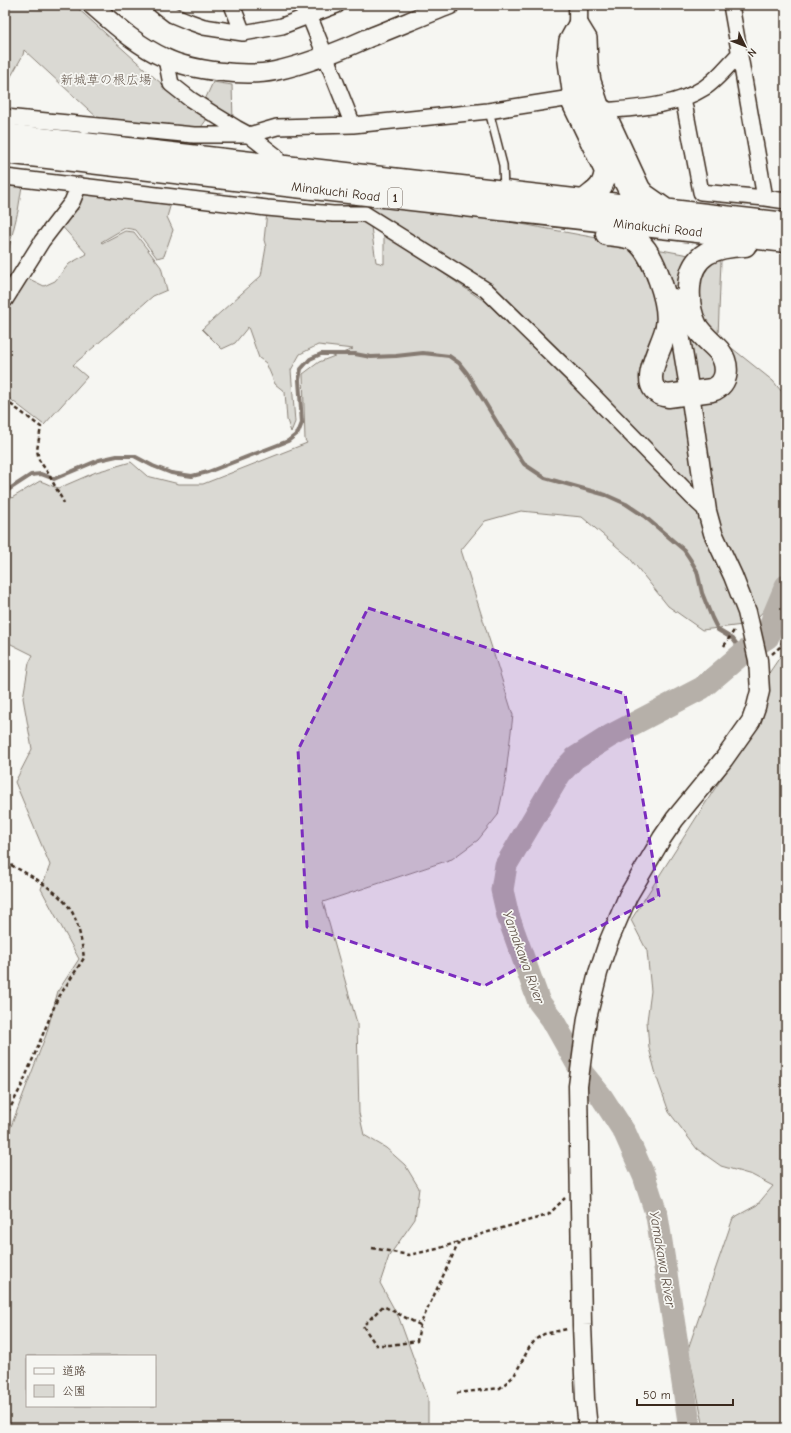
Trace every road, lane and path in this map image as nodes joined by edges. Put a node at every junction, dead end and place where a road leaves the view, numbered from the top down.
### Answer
1 (92, 5) edge
2 (160, 5) edge
3 (232, 5) edge
4 (337, 5) edge
5 (450, 5) edge
6 (731, 5) edge
7 (307, 10) edge
8 (578, 12) edge
9 (243, 33) junction
10 (740, 53) junction
11 (325, 56) junction
12 (166, 59) junction
13 (571, 98) junction
14 (683, 98) junction
15 (489, 110) junction
16 (602, 111) junction
17 (5, 117) edge
18 (353, 125) junction
19 (5, 135) edge
20 (249, 135) junction
21 (5, 152) edge
22 (276, 156) dead end
23 (5, 177) edge
24 (76, 181) junction
25 (504, 193) junction
26 (631, 196) dead end
27 (765, 198) junction
28 (584, 201) junction
29 (786, 201) edge
30 (665, 210) junction
31 (541, 215) junction
32 (786, 224) edge
33 (778, 240) edge
34 (653, 242) tunnel mouth
35 (5, 300) edge
36 (690, 393) junction
37 (5, 400) edge
38 (64, 503) dead end
39 (708, 511) junction
40 (735, 629) dead end
41 (786, 635) edge
42 (724, 646) dead end
43 (758, 662) junction
44 (5, 862) edge
45 (5, 1118) edge
46 (580, 1181) junction
47 (459, 1242) junction
48 (372, 1248) dead end
49 (420, 1325) junction
50 (582, 1325) junction
51 (457, 1393) dead end
52 (588, 1428) edge

1 - 12 street
2 - 9 street
3 - 9 street
4 - 7 street
5 - 11 street
6 - 10 street
7 - 9 street
7 - 11 street
8 - 13 street
8 - 16 street
8 - 26 street
10 - 14 street
10 - 27 street
11 - 12 street
11 - 18 street
12 - 20 street
13 - 15 street
13 - 28 highway
14 - 16 street
14 - 27 street
15 - 18 street
15 - 25 lane
16 - 30 highway
17 - 20 street
18 - 20 street
19 - 25 highway, Minakuchi Road / 1
20 - 22 street
21 - 31 highway, Minakuchi Road / 1
23 - 24 street
24 - 35 street
24 - 39 street
25 - 28 highway, Minakuchi Road / 1
27 - 29 street
28 - 30 highway, Minakuchi Road / 1
30 - 32 highway, Minakuchi Road / 1
31 - 33 highway, Minakuchi Road / 1
31 - 36 highway
33 - 36 highway
34 - 36 street
36 - 39 street
37 - 38 path
39 - 43 street
40 - 42 path
41 - 43 path
43 - 46 street
44 - 45 path
46 - 47 path
46 - 50 street
47 - 48 path
47 - 49 path
49 - 49 path
50 - 51 path
50 - 52 street

